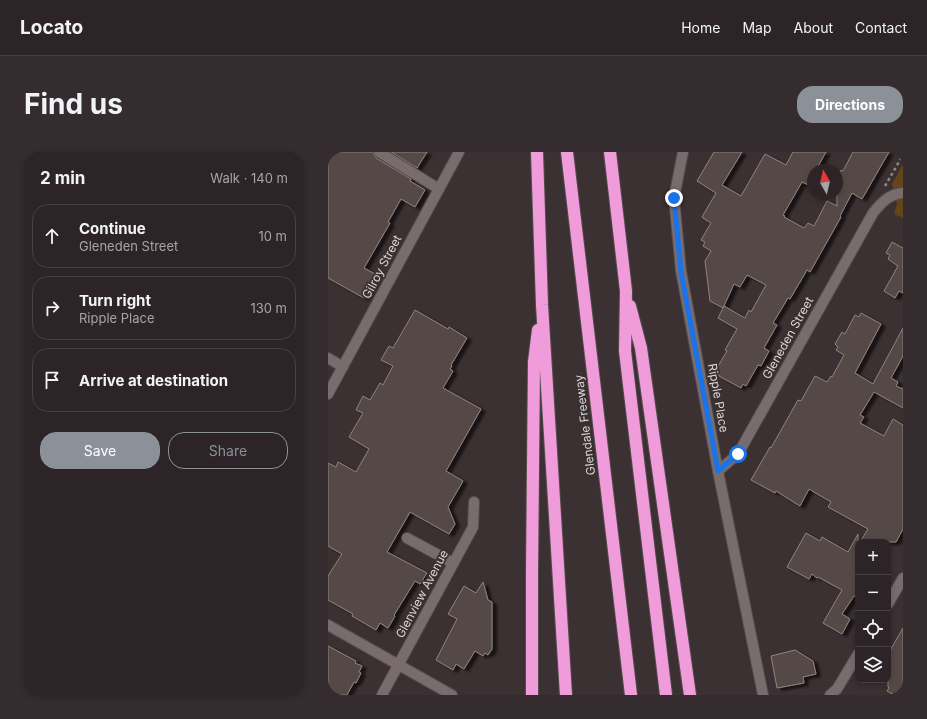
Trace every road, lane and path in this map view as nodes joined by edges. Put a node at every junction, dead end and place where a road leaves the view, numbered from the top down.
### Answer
1 (379, 152) edge
2 (460, 152) edge
3 (537, 152) edge
4 (567, 152) edge
5 (610, 152) edge
6 (683, 152) edge
7 (439, 190) junction
8 (903, 193) edge
9 (626, 291) junction
10 (542, 305) junction
11 (328, 358) edge
12 (343, 367) junction
13 (328, 394) edge
14 (718, 471) junction
15 (474, 502) dead end
16 (407, 538) dead end
17 (453, 563) junction
18 (903, 578) edge
19 (891, 599) edge
20 (328, 625) edge
21 (855, 659) edge
22 (399, 664) junction
23 (382, 695) edge
24 (452, 695) edge
25 (532, 695) edge
26 (566, 695) edge
27 (631, 695) edge
28 (666, 695) edge
29 (690, 695) edge
30 (763, 695) edge
31 (830, 695) edge

1 - 7 street
2 - 7 street, Gilroy Street
3 - 10 highway
4 - 27 highway, Glendale Freeway
5 - 9 highway
6 - 14 street, Ripple Place
7 - 12 street, Gilroy Street
8 - 14 street, Gleneden Street
9 - 28 highway
9 - 29 highway
10 - 25 highway
10 - 26 highway
11 - 12 street
12 - 13 street, Gilroy Street
14 - 30 street, Ripple Place
15 - 17 street, Glenview Avenue
16 - 17 street
17 - 22 street, Glenview Avenue
18 - 19 street
20 - 22 street
21 - 31 street
22 - 23 street, Glenview Avenue
22 - 24 street

